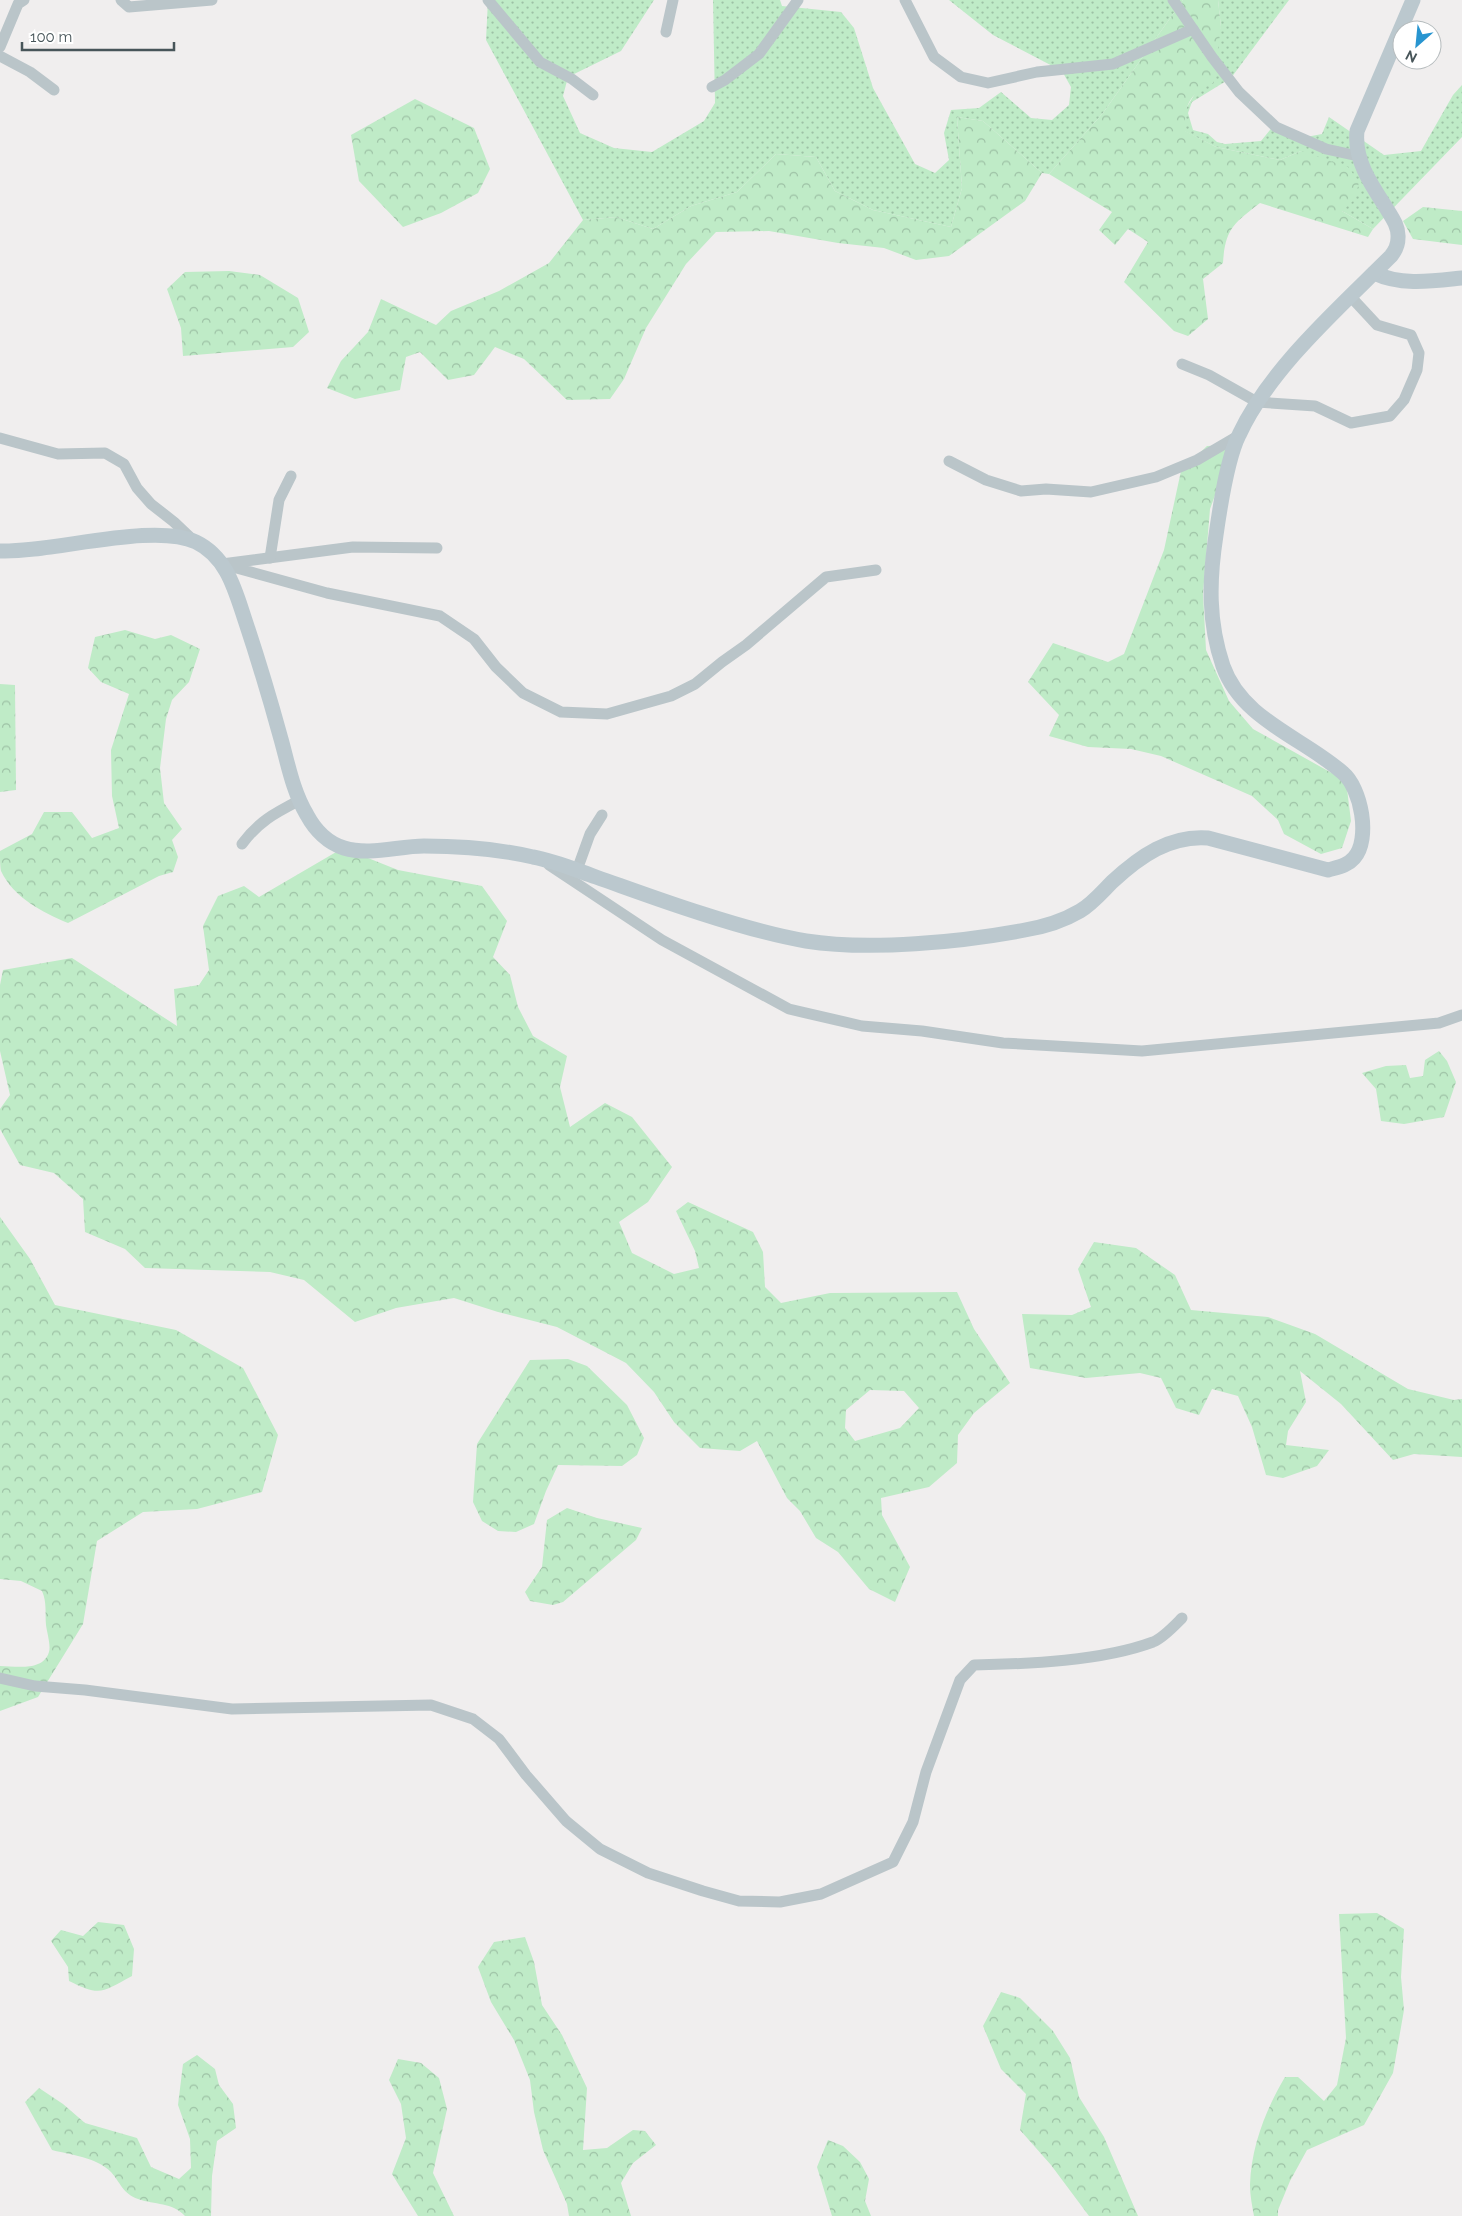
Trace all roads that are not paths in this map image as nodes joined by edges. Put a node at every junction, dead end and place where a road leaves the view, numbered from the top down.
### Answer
1 (24, 0) edge
2 (121, 0) edge
3 (212, 0) edge
4 (488, 0) edge
5 (673, 0) edge
6 (798, 0) edge
7 (905, 0) edge
8 (1173, 0) edge
9 (1413, 0) edge
10 (1193, 29) junction
11 (666, 32) dead end
12 (0, 47) edge
13 (0, 56) edge
14 (712, 87) dead end
15 (54, 90) dead end
16 (593, 95) dead end
17 (1358, 156) junction
18 (1374, 273) junction
19 (1462, 278) edge
20 (1351, 297) junction
21 (1182, 364) dead end
22 (1257, 402) junction
23 (1238, 436) junction
24 (0, 438) edge
25 (949, 461) dead end
26 (291, 476) dead end
27 (195, 542) junction
28 (437, 548) dead end
29 (0, 551) edge
30 (270, 558) junction
31 (222, 564) junction
32 (876, 570) dead end
33 (300, 800) junction
34 (602, 815) dead end
35 (242, 844) dead end
36 (537, 857) junction
37 (577, 870) junction
38 (1462, 1015) edge
39 (1182, 1618) dead end
40 (0, 1678) edge

1 - 12 street
2 - 3 street
4 - 16 street
5 - 11 street
6 - 14 street
7 - 10 street
8 - 10 street
9 - 17 main road
10 - 17 street
13 - 15 street
17 - 18 main road
18 - 19 main road
18 - 20 main road
20 - 22 main road
20 - 22 street
21 - 22 street
22 - 23 main road
23 - 25 street
23 - 37 main road
24 - 27 street
26 - 30 street
27 - 29 main road
27 - 31 main road
28 - 30 street
30 - 31 street
31 - 32 street
31 - 33 main road
33 - 35 street
33 - 36 main road
34 - 37 street
36 - 37 main road
36 - 38 street
39 - 40 street

